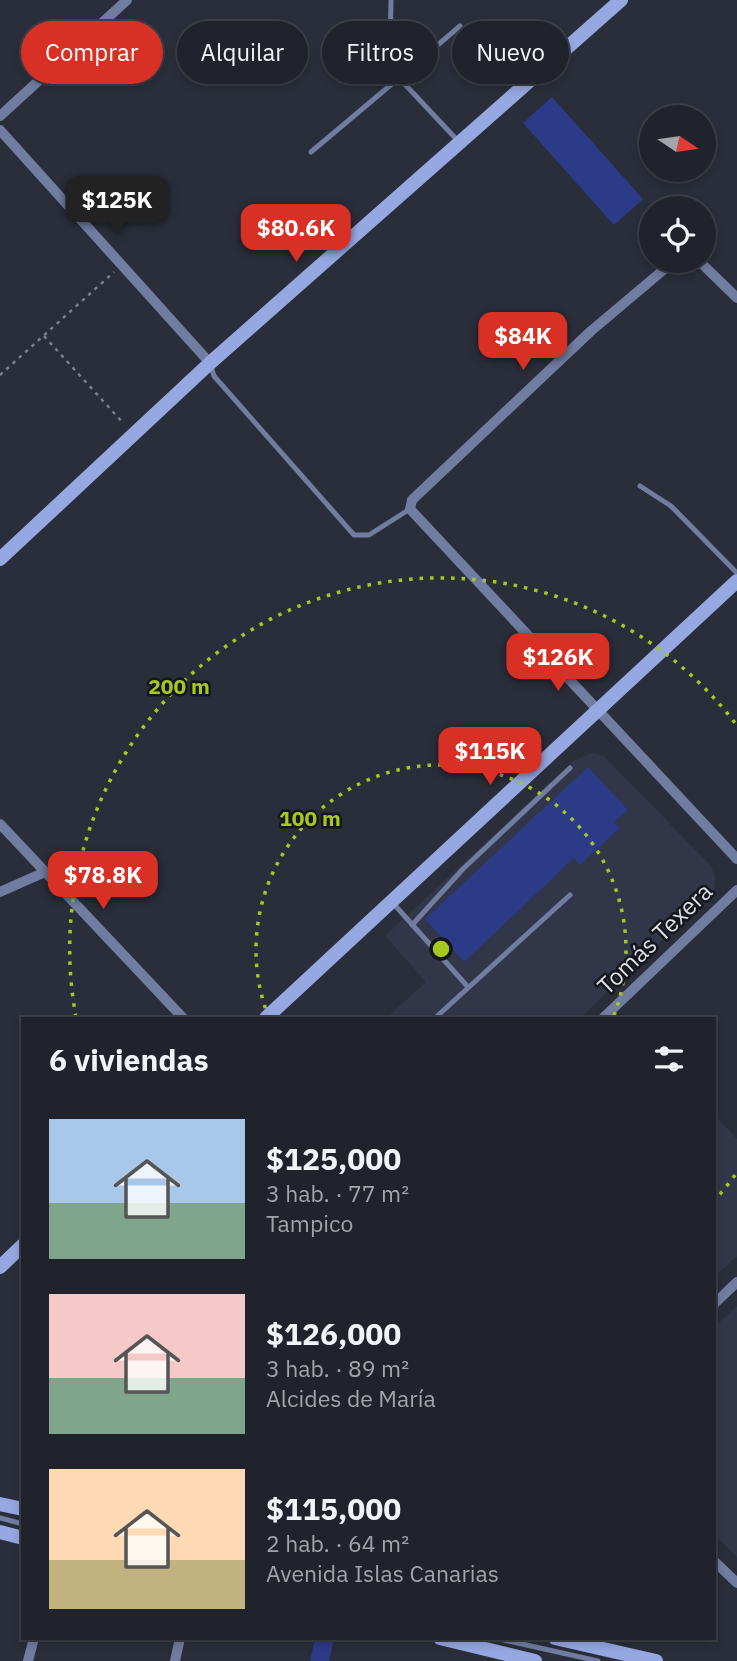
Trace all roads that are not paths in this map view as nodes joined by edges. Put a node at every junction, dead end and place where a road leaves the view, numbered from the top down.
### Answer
1 (127, 0) edge
2 (391, 0) edge
3 (621, 0) edge
4 (391, 21) edge
5 (452, 33) edge
6 (438, 45) edge
7 (392, 84) edge
8 (405, 84) edge
9 (0, 116) edge
10 (0, 130) edge
11 (459, 142) junction
12 (311, 152) dead end
13 (660, 273) edge
14 (711, 273) edge
15 (737, 298) edge
16 (210, 363) junction
17 (640, 486) dead end
18 (410, 509) junction
19 (0, 559) edge
20 (737, 573) edge
21 (737, 581) edge
22 (597, 711) junction
23 (570, 768) dead end
24 (0, 824) edge
25 (737, 859) edge
26 (45, 872) junction
27 (737, 890) edge
28 (0, 892) edge
29 (570, 895) dead end
30 (391, 902) junction
31 (412, 925) junction
32 (468, 986) junction
33 (182, 1017) edge
34 (267, 1017) edge
35 (436, 1017) edge
36 (604, 1017) edge
37 (21, 1247) edge
38 (0, 1266) edge
39 (737, 1282) edge
40 (716, 1302) edge
41 (0, 1504) edge
42 (21, 1509) edge
43 (0, 1518) edge
44 (21, 1523) edge
45 (0, 1532) edge
46 (21, 1537) edge
47 (716, 1563) edge
48 (737, 1583) edge
49 (33, 1640) edge
50 (180, 1640) edge
51 (448, 1640) edge
52 (504, 1640) edge
53 (564, 1640) edge
54 (28, 1661) edge
55 (175, 1661) edge
56 (535, 1661) edge
57 (597, 1661) edge
58 (656, 1661) edge

1 - 9 street
2 - 4 lane
3 - 11 street
5 - 6 lane
7 - 12 lane
8 - 11 lane
10 - 16 street
11 - 16 street
13 - 18 street
14 - 15 street
16 - 18 lane
16 - 19 street
17 - 20 lane
18 - 22 street
21 - 22 street
22 - 25 street
22 - 30 street
23 - 31 lane
24 - 26 street
26 - 28 street
26 - 33 street
27 - 36 street, Tomás Texera
29 - 32 lane
30 - 31 lane
30 - 34 street
31 - 32 lane
32 - 35 lane
37 - 38 street
39 - 40 street
41 - 42 street
43 - 44 lane
45 - 46 street
47 - 48 street
49 - 54 street
50 - 55 street
51 - 56 street
52 - 57 lane
53 - 58 street

